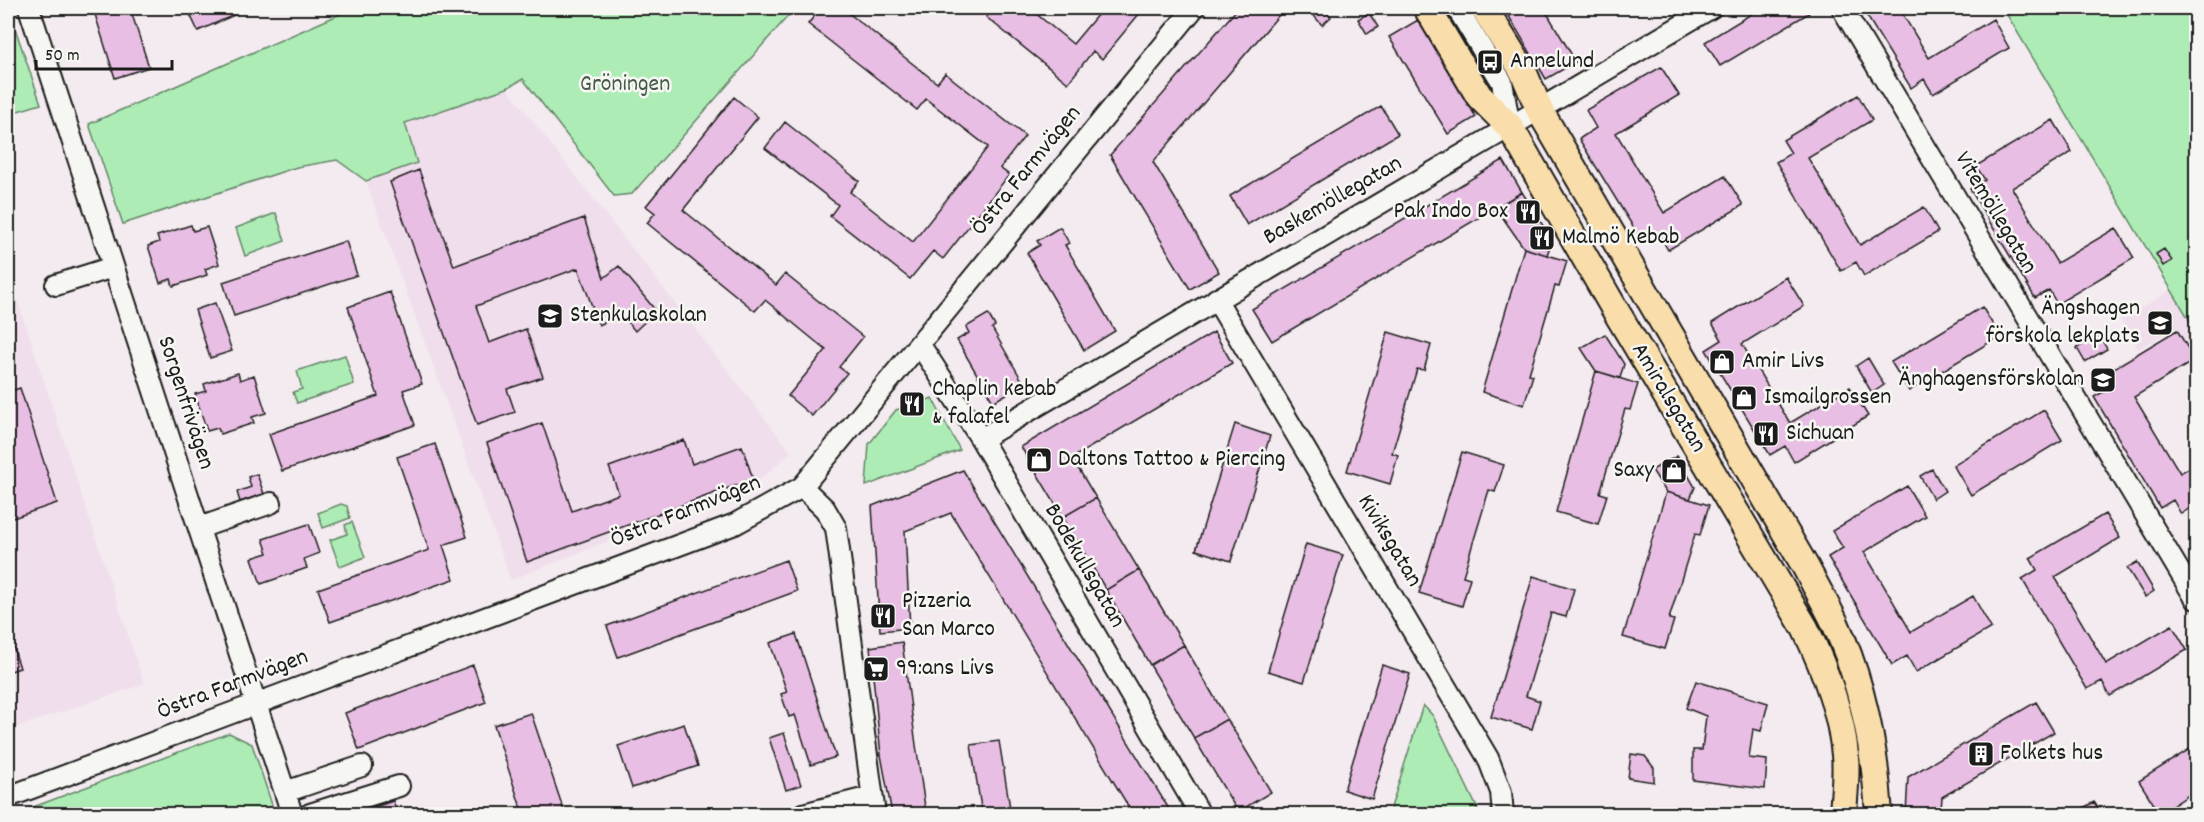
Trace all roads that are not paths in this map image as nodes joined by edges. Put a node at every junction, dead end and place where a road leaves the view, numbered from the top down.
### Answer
1 (29, 8) edge
2 (1194, 8) edge
3 (1427, 8) edge
4 (1457, 8) edge
5 (1484, 8) edge
6 (1711, 8) edge
7 (1842, 8) edge
8 (1502, 82) junction
9 (1540, 111) junction
10 (1510, 127) junction
11 (113, 267) junction
12 (56, 285) dead end
13 (1216, 299) junction
14 (920, 345) junction
15 (981, 439) junction
16 (802, 487) junction
17 (271, 503) dead end
18 (199, 528) junction
19 (2196, 599) edge
20 (256, 704) junction
21 (328, 764) dead end
22 (362, 766) dead end
23 (283, 786) junction
24 (399, 786) dead end
25 (8, 797) edge
26 (873, 806) edge
27 (292, 814) edge
28 (310, 814) edge
29 (803, 814) edge
30 (1200, 814) edge
31 (1503, 814) edge
32 (1843, 814) edge
33 (1879, 814) edge

1 - 11 street, Sorgenfrivägen
2 - 14 street, Östra Farmvägen
3 - 10 main road, Amiralsgatan
4 - 8 street
5 - 9 main road, Amiralsgatan
6 - 9 street, Baskemöllegatan
7 - 19 street, Vitemöllegatan
8 - 9 street
8 - 10 street
9 - 10 street, Baskemöllegatan
9 - 33 main road, Amiralsgatan
10 - 13 street, Baskemöllegatan
10 - 32 main road, Amiralsgatan
11 - 12 street
11 - 18 street, Sorgenfrivägen
13 - 15 street, Baskemöllegatan
13 - 31 street, Kiviksgatan
14 - 15 street, Bodekullsgatan
14 - 16 street, Östra Farmvägen
15 - 30 street, Bodekullsgatan
16 - 20 street, Östra Farmvägen
16 - 26 street
17 - 18 street
18 - 20 street, Sorgenfrivägen
20 - 23 street, Sorgenfrivägen
20 - 25 street, Östra Farmvägen
21 - 23 street
22 - 23 street
23 - 27 street, Sorgenfrivägen
24 - 28 street
26 - 29 street

